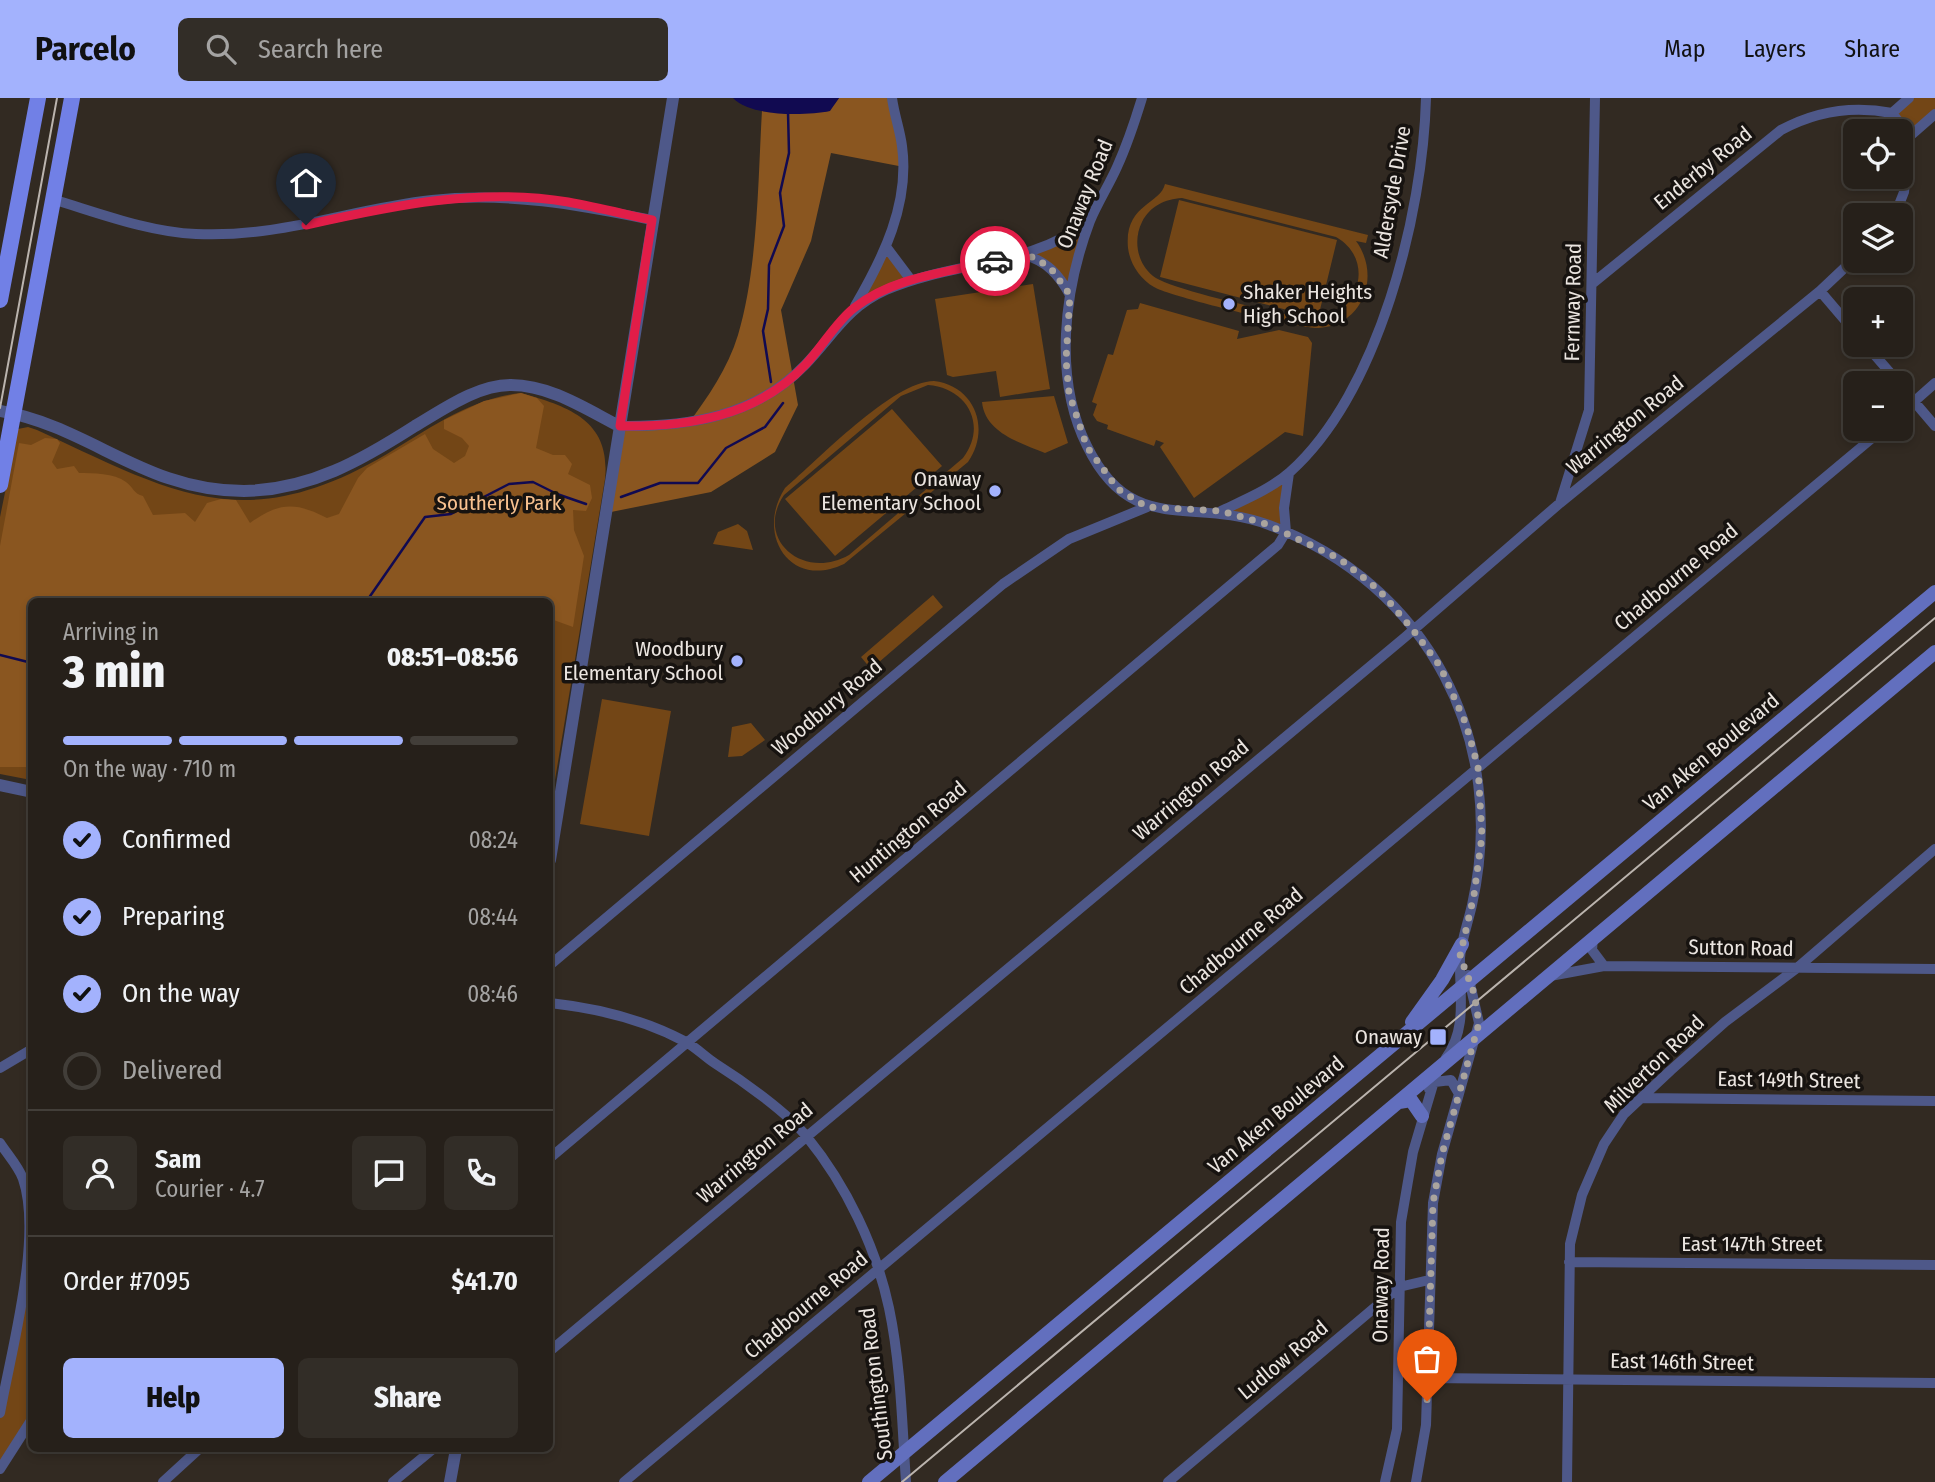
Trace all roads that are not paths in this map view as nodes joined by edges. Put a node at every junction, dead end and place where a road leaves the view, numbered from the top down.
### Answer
1 (38, 98) edge
2 (72, 98) edge
3 (673, 98) edge
4 (892, 98) edge
5 (1142, 98) edge
6 (1426, 98) edge
7 (1595, 98) edge
8 (1909, 98) edge
9 (1892, 113) junction
10 (1935, 114) edge
11 (1897, 119) edge
12 (1913, 133) edge
13 (52, 200) junction
14 (652, 220) junction
15 (1090, 221) junction
16 (887, 248) junction
17 (1023, 255) junction
18 (1843, 269) edge
19 (911, 280) junction
20 (1593, 284) junction
21 (1820, 291) junction
22 (1070, 295) junction
23 (0, 300) edge
24 (853, 308) junction
25 (1843, 318) edge
26 (1876, 357) edge
27 (1889, 371) edge
28 (1935, 383) edge
29 (1913, 400) edge
30 (1915, 402) junction
31 (7, 412) edge
32 (620, 426) junction
33 (1935, 426) edge
34 (1869, 441) edge
35 (1289, 473) junction
36 (0, 485) edge
37 (1560, 503) junction
38 (1147, 507) junction
39 (1221, 511) junction
40 (1286, 532) junction
41 (1935, 592) edge
42 (1413, 630) junction
43 (1935, 652) edge
44 (1478, 767) junction
45 (0, 785) edge
46 (28, 791) edge
47 (553, 815) edge
48 (1935, 849) edge
49 (1593, 937) junction
50 (1461, 950) junction
51 (553, 962) edge
52 (1604, 966) junction
53 (1797, 968) junction
54 (1935, 969) edge
55 (1547, 976) junction
56 (1465, 984) junction
57 (553, 1003) edge
58 (1404, 1035) junction
59 (1477, 1037) junction
60 (687, 1043) junction
61 (28, 1051) edge
62 (5, 1065) edge
63 (1439, 1068) junction
64 (0, 1077) edge
65 (1429, 1089) junction
66 (1459, 1094) junction
67 (1642, 1098) junction
68 (1399, 1101) junction
69 (1935, 1101) edge
70 (1422, 1116) junction
71 (806, 1135) junction
72 (0, 1143) edge
73 (553, 1155) edge
74 (27, 1180) edge
75 (28, 1200) edge
76 (28, 1252) edge
77 (1569, 1262) junction
78 (1935, 1265) edge
79 (877, 1271) junction
80 (1429, 1280) junction
81 (1399, 1287) junction
82 (553, 1348) edge
83 (1429, 1378) junction
84 (1567, 1380) junction
85 (1935, 1383) edge
86 (0, 1413) edge
87 (28, 1425) edge
88 (196, 1452) edge
89 (429, 1452) edge
90 (455, 1452) edge
91 (904, 1452) junction
92 (0, 1469) edge
93 (163, 1482) edge
94 (393, 1482) edge
95 (450, 1482) edge
96 (624, 1482) edge
97 (869, 1482) edge
98 (906, 1482) edge
99 (945, 1482) edge
100 (1168, 1482) edge
101 (1385, 1482) edge
102 (1416, 1482) edge
103 (1567, 1482) edge

1 - 23 main road
2 - 13 main road
3 - 14 street
4 - 16 street
5 - 15 street, Onaway Road
6 - 35 street, Aldersyde Drive
7 - 20 street, Fernway Road
8 - 9 street
9 - 11 street
9 - 20 street, Enderby Road
10 - 12 street
13 - 14 street
13 - 31 main road
14 - 32 street
15 - 17 street
15 - 22 street, Onaway Road
16 - 19 street
16 - 24 street
17 - 19 street
17 - 22 street
18 - 21 street, Warrington Road
19 - 24 street
20 - 37 street, Fernway Road
21 - 25 street
21 - 37 street, Warrington Road
22 - 38 street, Onaway Road
24 - 32 street
26 - 27 street
28 - 30 street
29 - 30 street
30 - 33 street
31 - 32 street
31 - 36 main road
32 - 47 street
34 - 44 street, Chadbourne Road
35 - 39 street, Aldersyde Drive
35 - 40 street
37 - 42 street, Warrington Road
38 - 39 street, Onaway Road
38 - 51 street, Woodbury Road
39 - 40 street, Onaway Road
40 - 42 street, Onaway Road
40 - 60 street, Huntington Road
41 - 56 main road, Van Aken Boulevard
42 - 44 street, Onaway Road
42 - 71 street, Warrington Road
43 - 49 main road
44 - 50 street, Onaway Road
44 - 79 street, Chadbourne Road
45 - 46 street
48 - 53 street, Milverton Road
49 - 52 street
49 - 55 main road
50 - 56 street, Onaway Road
50 - 58 main road
52 - 53 street, Sutton Road
52 - 55 street, Sutton Road
53 - 54 street, Sutton Road
53 - 67 street, Milverton Road
55 - 59 main road
56 - 58 main road, Van Aken Boulevard
56 - 59 street, Onaway Road
56 - 63 street, Onaway Road
57 - 60 street, Southington Road
58 - 91 main road, Van Aken Boulevard
59 - 63 main road
59 - 66 street, Onaway Road
60 - 71 street, Southington Road
60 - 73 street, Huntington Road
61 - 62 street
62 - 64 street
63 - 65 street, Onaway Road
63 - 68 main road
65 - 66 street
65 - 70 street, Onaway Road
66 - 80 street, Onaway Road
67 - 69 street, East 149th Street
67 - 77 street, Milverton Road
68 - 70 main road
68 - 99 main road
70 - 81 street, Onaway Road
71 - 79 street, Southington Road
71 - 82 street, Warrington Road
72 - 74 street
74 - 75 street
76 - 86 street
77 - 78 street, East 147th Street
77 - 84 street, Milverton Road
79 - 91 street, Southington Road
79 - 96 street, Chadbourne Road
80 - 81 street, Ludlow Road
80 - 83 street, Onaway Road
81 - 100 street, Ludlow Road
81 - 101 street, Onaway Road
83 - 84 street, East 146th Street
83 - 102 street, Onaway Road
84 - 85 street, East 146th Street
84 - 103 street, Milverton Road
87 - 92 street
88 - 93 street
89 - 94 street
90 - 95 street
91 - 97 main road, Van Aken Boulevard
91 - 98 street, Southington Road

